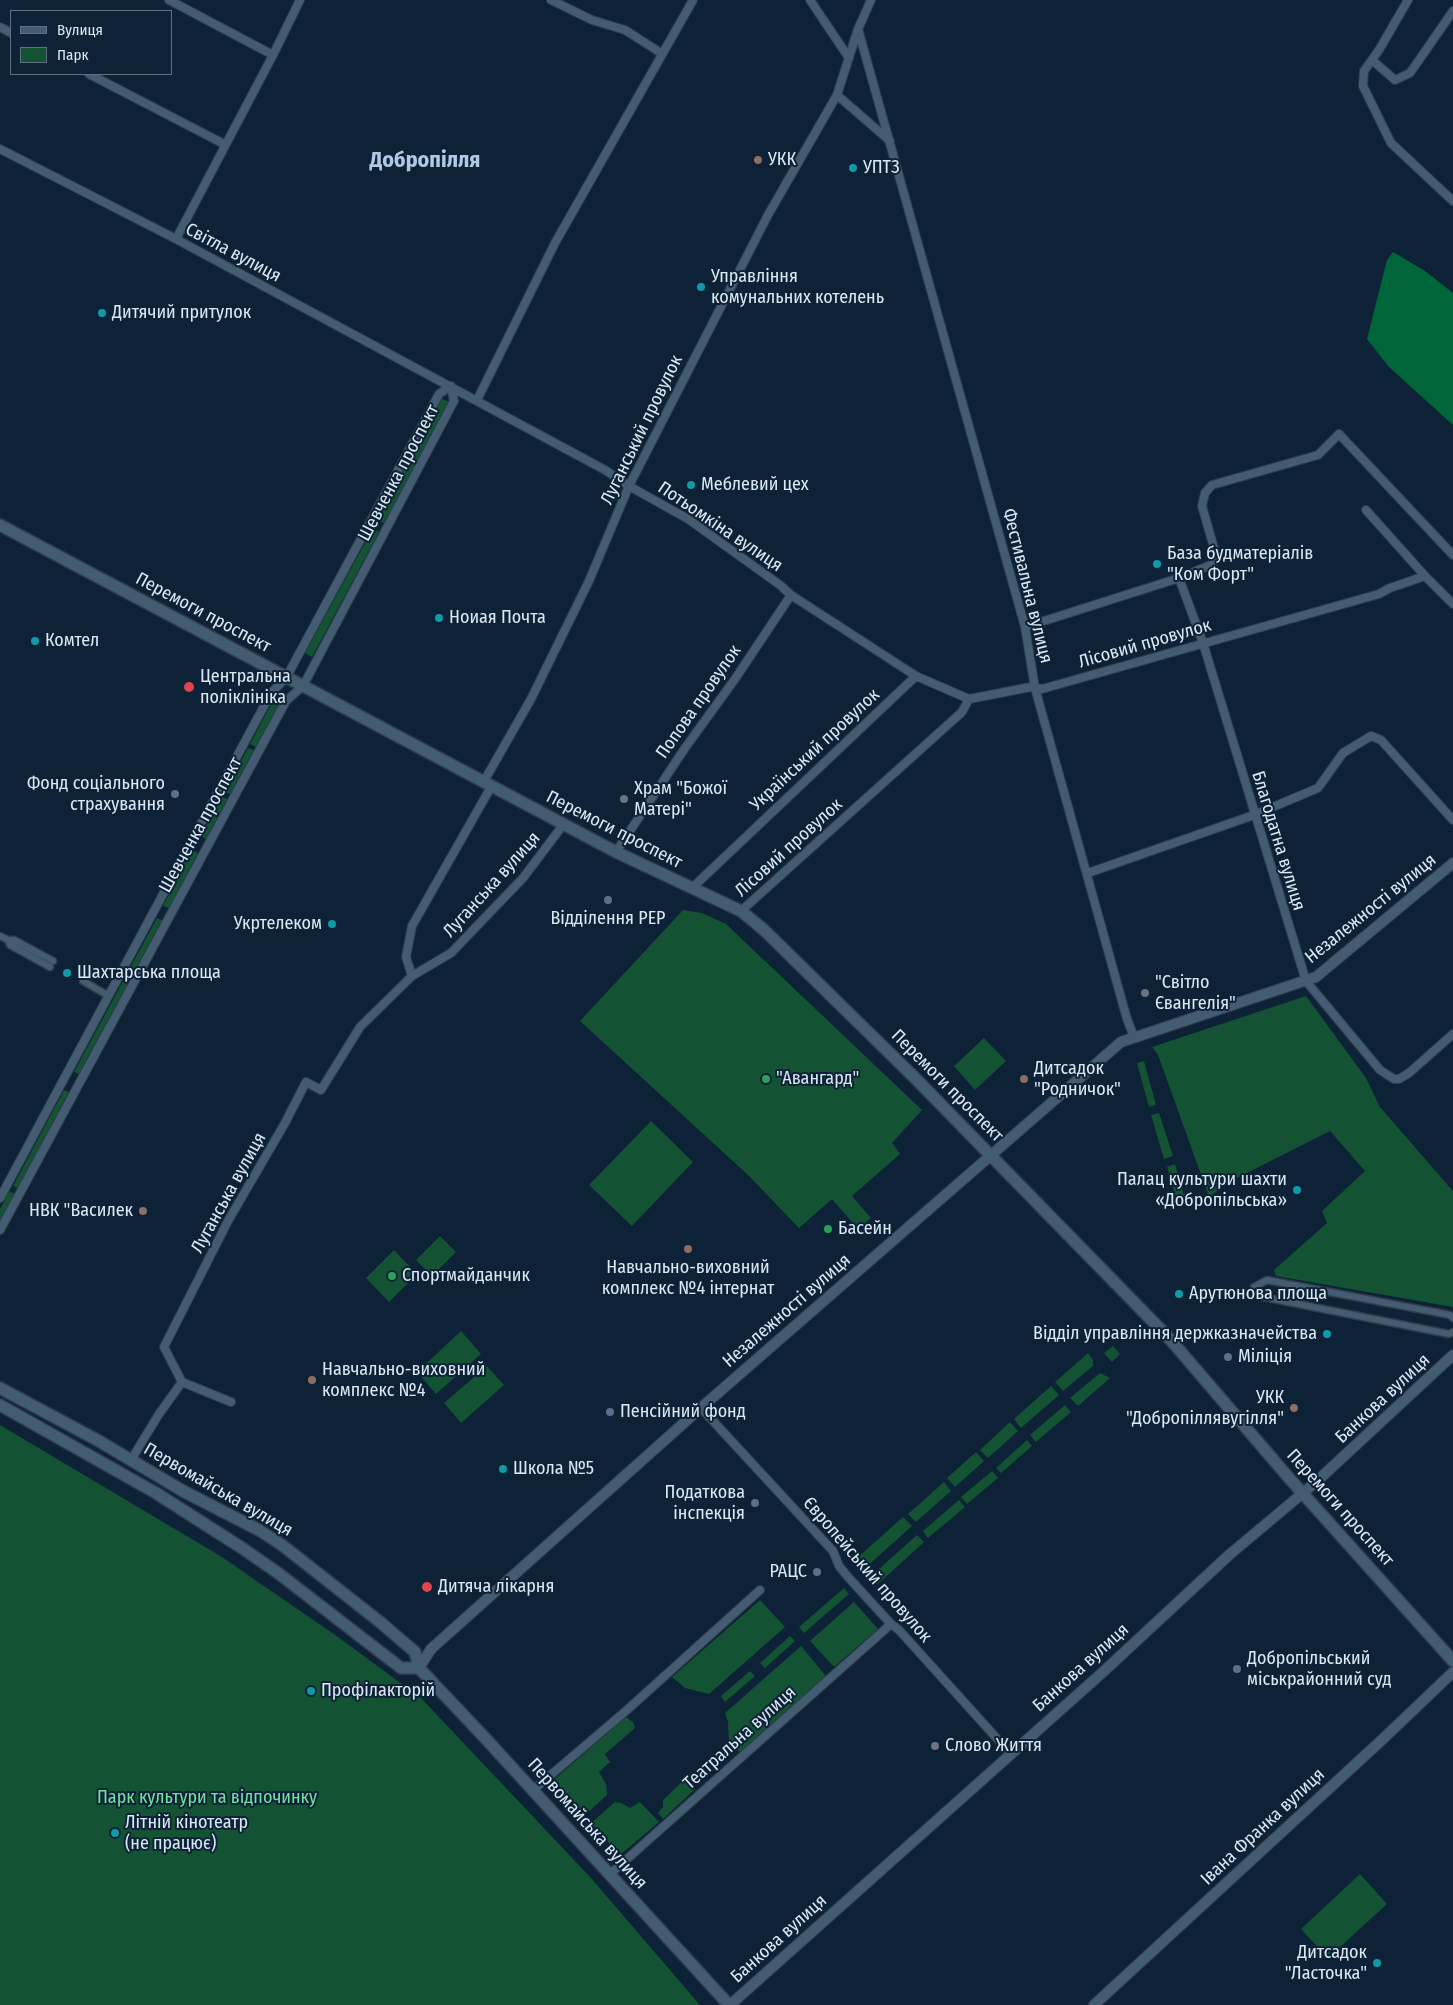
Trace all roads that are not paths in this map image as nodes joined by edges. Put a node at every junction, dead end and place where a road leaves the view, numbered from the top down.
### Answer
1 (169, 0) edge
2 (300, 0) edge
3 (552, 0) edge
4 (693, 0) edge
5 (810, 0) edge
6 (871, 0) edge
7 (1408, 0) edge
8 (1453, 11) edge
9 (858, 29) junction
10 (662, 53) junction
11 (273, 55) junction
12 (849, 58) junction
13 (1372, 60) junction
14 (91, 75) edge
15 (837, 95) junction
16 (890, 142) junction
17 (224, 144) junction
18 (0, 148) edge
19 (1453, 201) edge
20 (176, 238) junction
21 (451, 386) junction
22 (477, 400) junction
23 (628, 486) junction
24 (1366, 510) dead end
25 (0, 525) edge
26 (1453, 555) edge
27 (1425, 576) junction
28 (1178, 578) junction
29 (791, 595) junction
30 (1453, 604) edge
31 (1025, 627) junction
32 (1203, 643) junction
33 (916, 676) junction
34 (286, 678) junction
35 (303, 686) junction
36 (1035, 688) junction
37 (969, 699) junction
38 (487, 785) junction
39 (1254, 815) junction
40 (1453, 820) edge
41 (564, 825) junction
42 (616, 852) junction
43 (1453, 863) edge
44 (1088, 873) junction
45 (692, 888) junction
46 (741, 911) junction
47 (0, 936) edge
48 (52, 964) dead end
49 (412, 976) junction
50 (83, 981) dead end
51 (1306, 981) junction
52 (108, 995) junction
53 (1453, 1034) edge
54 (1134, 1037) junction
55 (991, 1154) junction
56 (0, 1198) edge
57 (0, 1230) edge
58 (1453, 1318) edge
59 (1453, 1332) edge
60 (1453, 1355) edge
61 (182, 1382) junction
62 (0, 1388) edge
63 (231, 1402) dead end
64 (0, 1405) edge
65 (701, 1408) junction
66 (131, 1460) junction
67 (1303, 1493) junction
68 (760, 1590) dead end
69 (891, 1624) junction
70 (1453, 1662) edge
71 (419, 1668) junction
72 (1453, 1672) edge
73 (1010, 1753) junction
74 (532, 1791) junction
75 (609, 1875) junction
76 (730, 2005) edge
77 (1094, 2005) edge

1 - 11 street
2 - 11 street
3 - 10 street
4 - 10 street
5 - 12 street
6 - 9 street
7 - 13 street
8 - 13 street
9 - 12 street
9 - 16 street, Фестивальна вулиця
10 - 22 street
11 - 17 street
12 - 15 street
13 - 19 street
14 - 17 street
15 - 16 street
15 - 23 street, Луганський провулок
16 - 31 street, Фестивальна вулиця
17 - 20 street
18 - 20 street, Світла вулиця
20 - 21 street, Світла вулиця
21 - 22 street, Потьомкіна вулиця
21 - 34 street, Шевченка проспект
21 - 35 street, Шевченка проспект
22 - 23 street, Потьомкіна вулиця
23 - 29 street, Потьомкіна вулиця
23 - 38 street, Луганський провулок
24 - 27 street
25 - 34 main road, Перемоги проспект
26 - 28 street
27 - 30 street
27 - 32 street, Лісовий провулок
28 - 31 street
28 - 32 street, Благодатна вулиця
29 - 33 street, Потьомкіна вулиця
29 - 42 street, Попова провулок
31 - 36 street, Фестивальна вулиця
32 - 36 street, Лісовий провулок
32 - 39 street, Благодатна вулиця
33 - 37 street, Потьомкіна вулиця
33 - 45 street, Український провулок
34 - 35 main road, Перемоги проспект
34 - 52 street, Шевченка проспект
35 - 38 main road, Перемоги проспект
35 - 57 street, Шевченка проспект
36 - 37 street, Лісовий провулок
36 - 44 street, Фестивальна вулиця
37 - 46 street, Лісовий провулок
38 - 41 main road, Перемоги проспект
38 - 49 street, Луганська вулиця
39 - 40 street
39 - 44 street
39 - 51 street, Благодатна вулиця
41 - 42 main road, Перемоги проспект
41 - 49 street, Луганська вулиця
42 - 45 main road, Перемоги проспект
43 - 51 street, Незалежності вулиця
44 - 54 street, Фестивальна вулиця
45 - 46 main road, Перемоги проспект
46 - 55 main road, Перемоги проспект
47 - 48 street
49 - 61 street, Луганська вулиця
50 - 52 street
51 - 53 street, Благодатна вулиця
51 - 54 street, Незалежності вулиця
52 - 56 street, Шевченка проспект
54 - 55 street, Незалежності вулиця
55 - 65 street, Незалежності вулиця
55 - 67 main road, Перемоги проспект
58 - 59 street
60 - 67 street, Банкова вулиця
61 - 63 street
61 - 66 street
62 - 66 main road, Первомайська вулиця
64 - 71 main road, Первомайська вулиця
65 - 69 street, Європейський провулок
65 - 71 street, Незалежності вулиця
66 - 71 main road, Первомайська вулиця
67 - 70 main road, Перемоги проспект
67 - 73 street, Банкова вулиця
68 - 74 street
69 - 73 street, Європейський провулок
69 - 75 street, Театральна вулиця
71 - 74 main road, Первомайська вулиця
72 - 77 street, Івана Франка вулиця
73 - 76 street, Банкова вулиця
74 - 75 main road, Первомайська вулиця
75 - 76 main road, Первомайська вулиця

